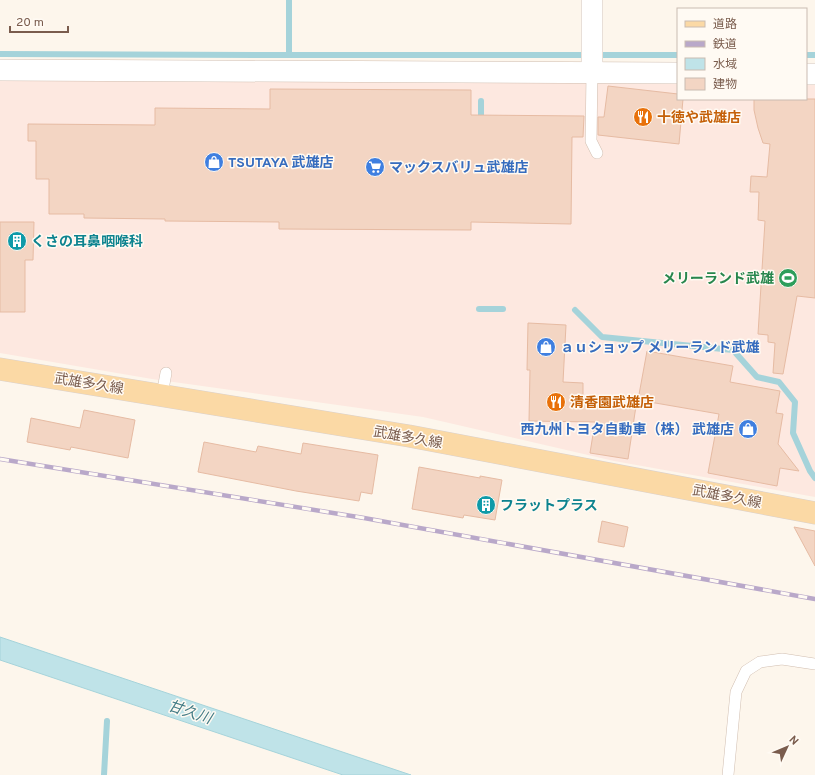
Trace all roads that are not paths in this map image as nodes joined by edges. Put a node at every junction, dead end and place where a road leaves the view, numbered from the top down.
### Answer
1 (592, 0) edge
2 (0, 70) edge
3 (592, 72) junction
4 (677, 73) edge
5 (597, 153) dead end
6 (0, 368) edge
7 (166, 373) dead end
8 (162, 395) junction
9 (815, 513) edge
10 (815, 664) edge
11 (728, 775) edge

1 - 3 street
2 - 3 street
3 - 4 street
3 - 5 lane
6 - 8 main road, 武雄多久線
7 - 8 lane
8 - 9 main road, 武雄多久線
10 - 11 lane

